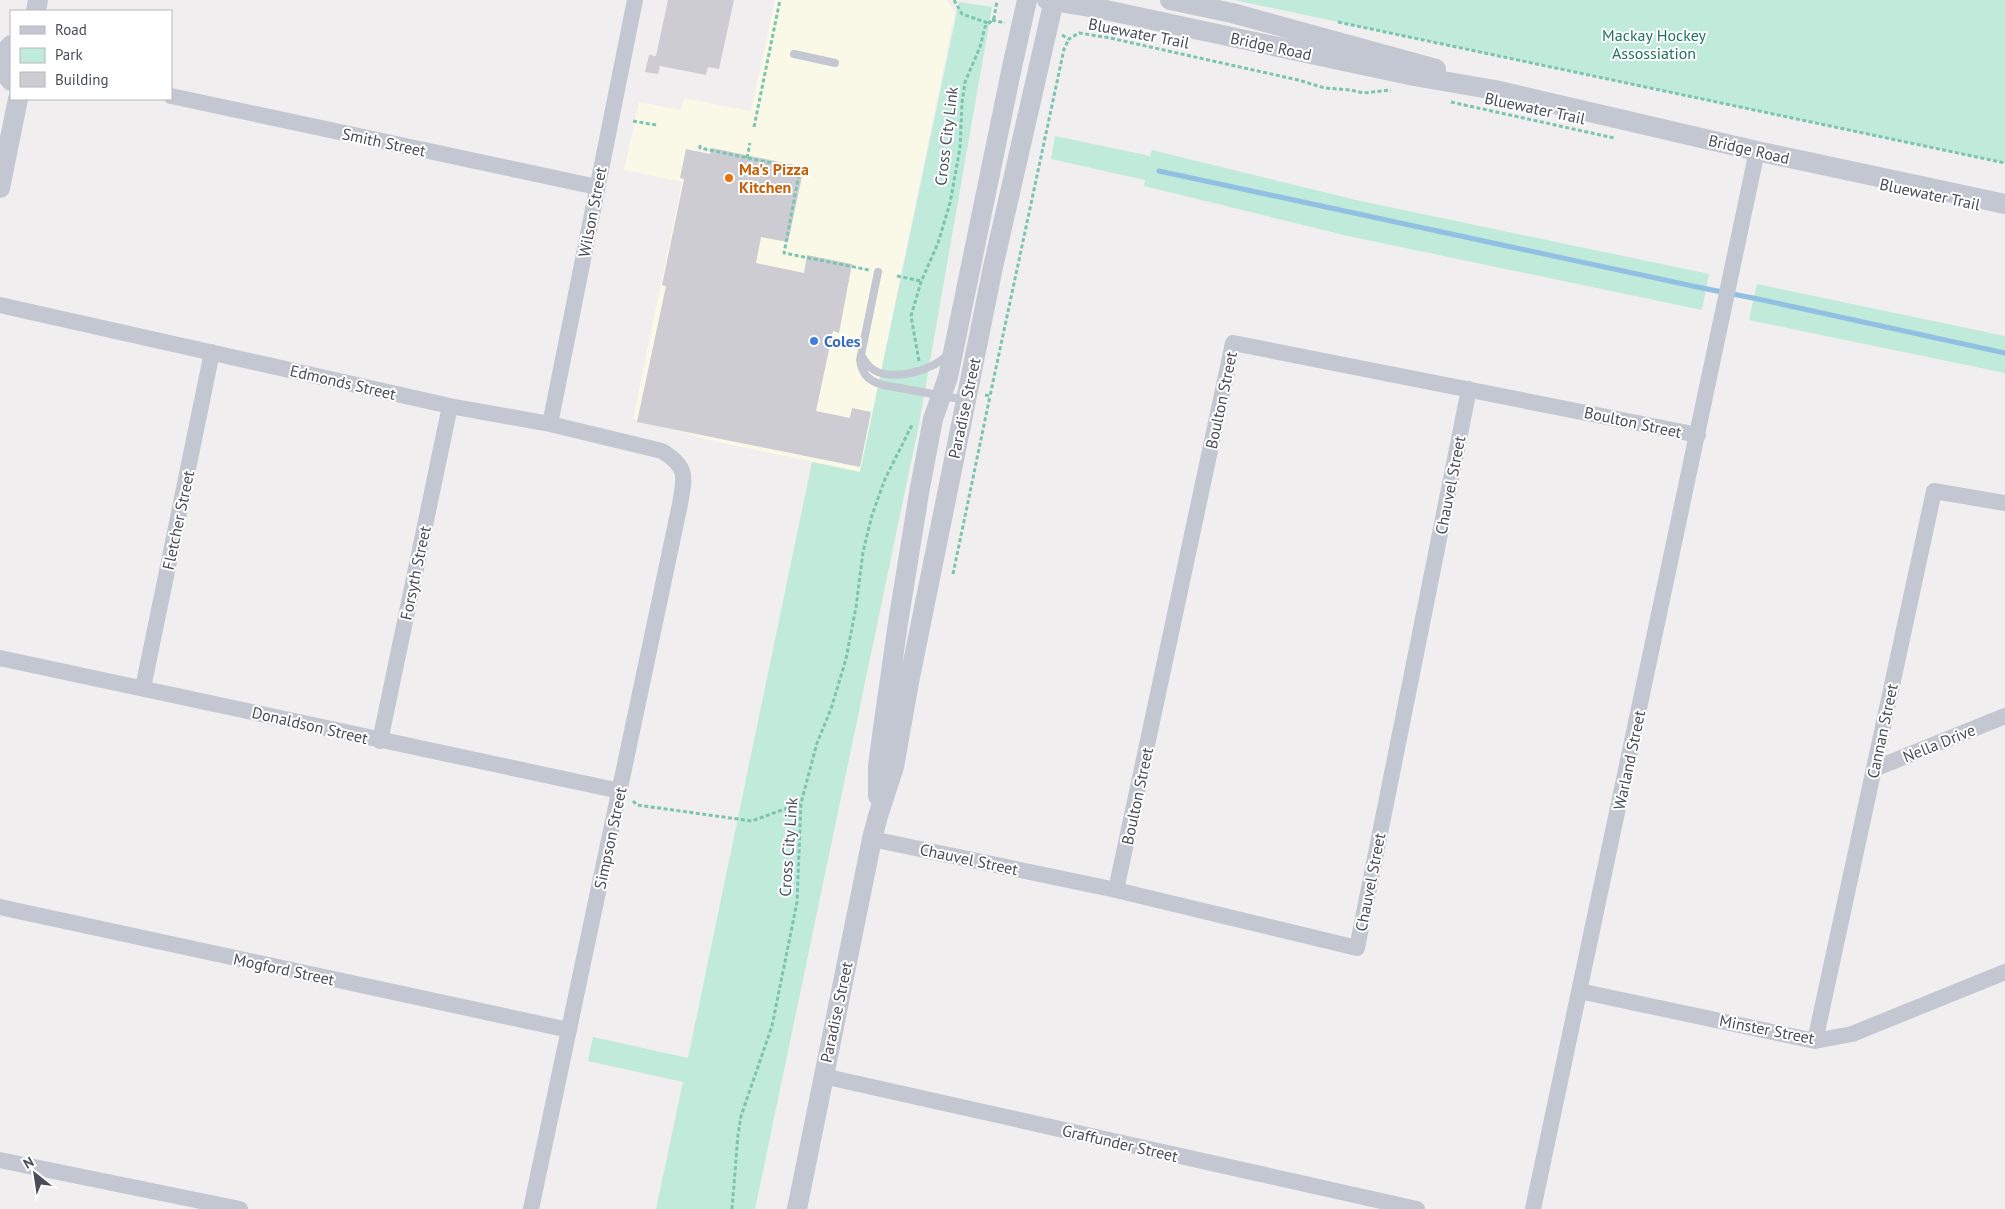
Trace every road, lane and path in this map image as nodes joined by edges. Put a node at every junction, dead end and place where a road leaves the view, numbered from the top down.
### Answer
1 (634, 0) edge
2 (780, 0) edge
3 (954, 0) edge
4 (1027, 0) edge
5 (1170, 0) edge
6 (997, 1) edge
7 (1052, 1) edge
8 (992, 20) junction
9 (1332, 21) dead end
10 (988, 23) junction
11 (1006, 23) dead end
12 (1097, 30) dead end
13 (1061, 35) dead end
14 (1096, 36) junction
15 (1069, 39) junction
16 (794, 54) dead end
17 (5, 55) edge
18 (835, 64) dead end
19 (10, 80) edge
20 (1395, 90) dead end
21 (1495, 90) junction
22 (172, 96) edge
23 (18, 100) edge
24 (1447, 101) dead end
25 (633, 121) dead end
26 (656, 125) dead end
27 (754, 126) dead end
28 (1619, 139) dead end
29 (750, 143) dead end
30 (700, 146) dead end
31 (1757, 151) junction
32 (747, 158) junction
33 (2005, 163) edge
34 (597, 187) junction
35 (0, 188) edge
36 (2005, 204) edge
37 (870, 271) dead end
38 (878, 272) dead end
39 (897, 276) dead end
40 (921, 281) junction
41 (0, 305) edge
42 (955, 345) junction
43 (212, 352) junction
44 (860, 355) junction
45 (920, 365) dead end
46 (1469, 389) junction
47 (941, 396) junction
48 (990, 396) junction
49 (975, 397) junction
50 (450, 406) junction
51 (550, 424) junction
52 (913, 424) dead end
53 (1698, 436) junction
54 (681, 466) joint
55 (2005, 503) edge
56 (953, 574) dead end
57 (0, 658) edge
58 (143, 688) junction
59 (2005, 716) edge
60 (380, 741) junction
61 (1874, 769) junction
62 (620, 791) junction
63 (801, 803) junction
64 (878, 816) junction
65 (872, 839) junction
66 (1116, 890) junction
67 (0, 907) edge
68 (2005, 972) edge
69 (1579, 991) junction
70 (569, 1030) junction
71 (1814, 1041) junction
72 (823, 1076) junction
73 (0, 1160) edge
74 (240, 1209) edge
75 (531, 1209) edge
76 (732, 1209) edge
77 (797, 1209) edge
78 (1417, 1209) edge
79 (1533, 1209) edge

1 - 34 street, Wilson Street
2 - 27 path
3 - 10 path
4 - 42 street, Paradise Street
5 - 21 street, Bridge Road
6 - 8 path
7 - 21 street, Bridge Road
7 - 49 street, Paradise Street
8 - 10 path
8 - 11 path
9 - 33 path
10 - 40 path, Cross City Link
12 - 14 path
13 - 15 path, Bluewater Trail
14 - 15 path, Bluewater Trail
14 - 20 path, Bluewater Trail
15 - 48 path
16 - 18 lane
17 - 19 street
21 - 31 street, Bridge Road
22 - 34 street, Smith Street
23 - 35 street
24 - 28 path, Bluewater Trail
25 - 26 path
29 - 32 path
30 - 32 path
31 - 36 street, Bridge Road
31 - 53 street, Warland Street
32 - 37 path
34 - 51 street, Wilson Street
38 - 44 lane
39 - 40 path
40 - 45 path, Cross City Link
41 - 43 street, Edmonds Street
42 - 44 lane
42 - 47 street, Paradise Street
43 - 50 street, Edmonds Street
43 - 58 street, Fletcher Street
44 - 47 lane
46 - 53 street, Boulton Street
46 - 66 street, Boulton Street
46 - 66 street, Chauvel Street
47 - 49 lane
47 - 64 street, Paradise Street
48 - 49 path
48 - 56 path
49 - 64 street, Paradise Street
50 - 51 street, Edmonds Street
50 - 60 street, Forsyth Street
51 - 54 street, Edmonds Street
52 - 63 path, Cross City Link
53 - 69 street, Warland Street
54 - 62 street, Simpson Street
55 - 61 street, Cannan Street
57 - 58 street, Donaldson Street
58 - 60 street, Donaldson Street
59 - 61 street, Nella Drive
60 - 62 street, Donaldson Street
61 - 71 street, Cannan Street
62 - 63 path
62 - 70 street, Simpson Street
63 - 76 path, Cross City Link
64 - 65 street, Paradise Street
65 - 66 street, Chauvel Street
65 - 72 street, Paradise Street
67 - 70 street, Mogford Street
68 - 71 street, Minster Street
69 - 71 street, Minster Street
69 - 79 street, Warland Street
70 - 75 street, Simpson Street
72 - 77 street, Paradise Street
72 - 78 street, Graffunder Street
73 - 74 street

